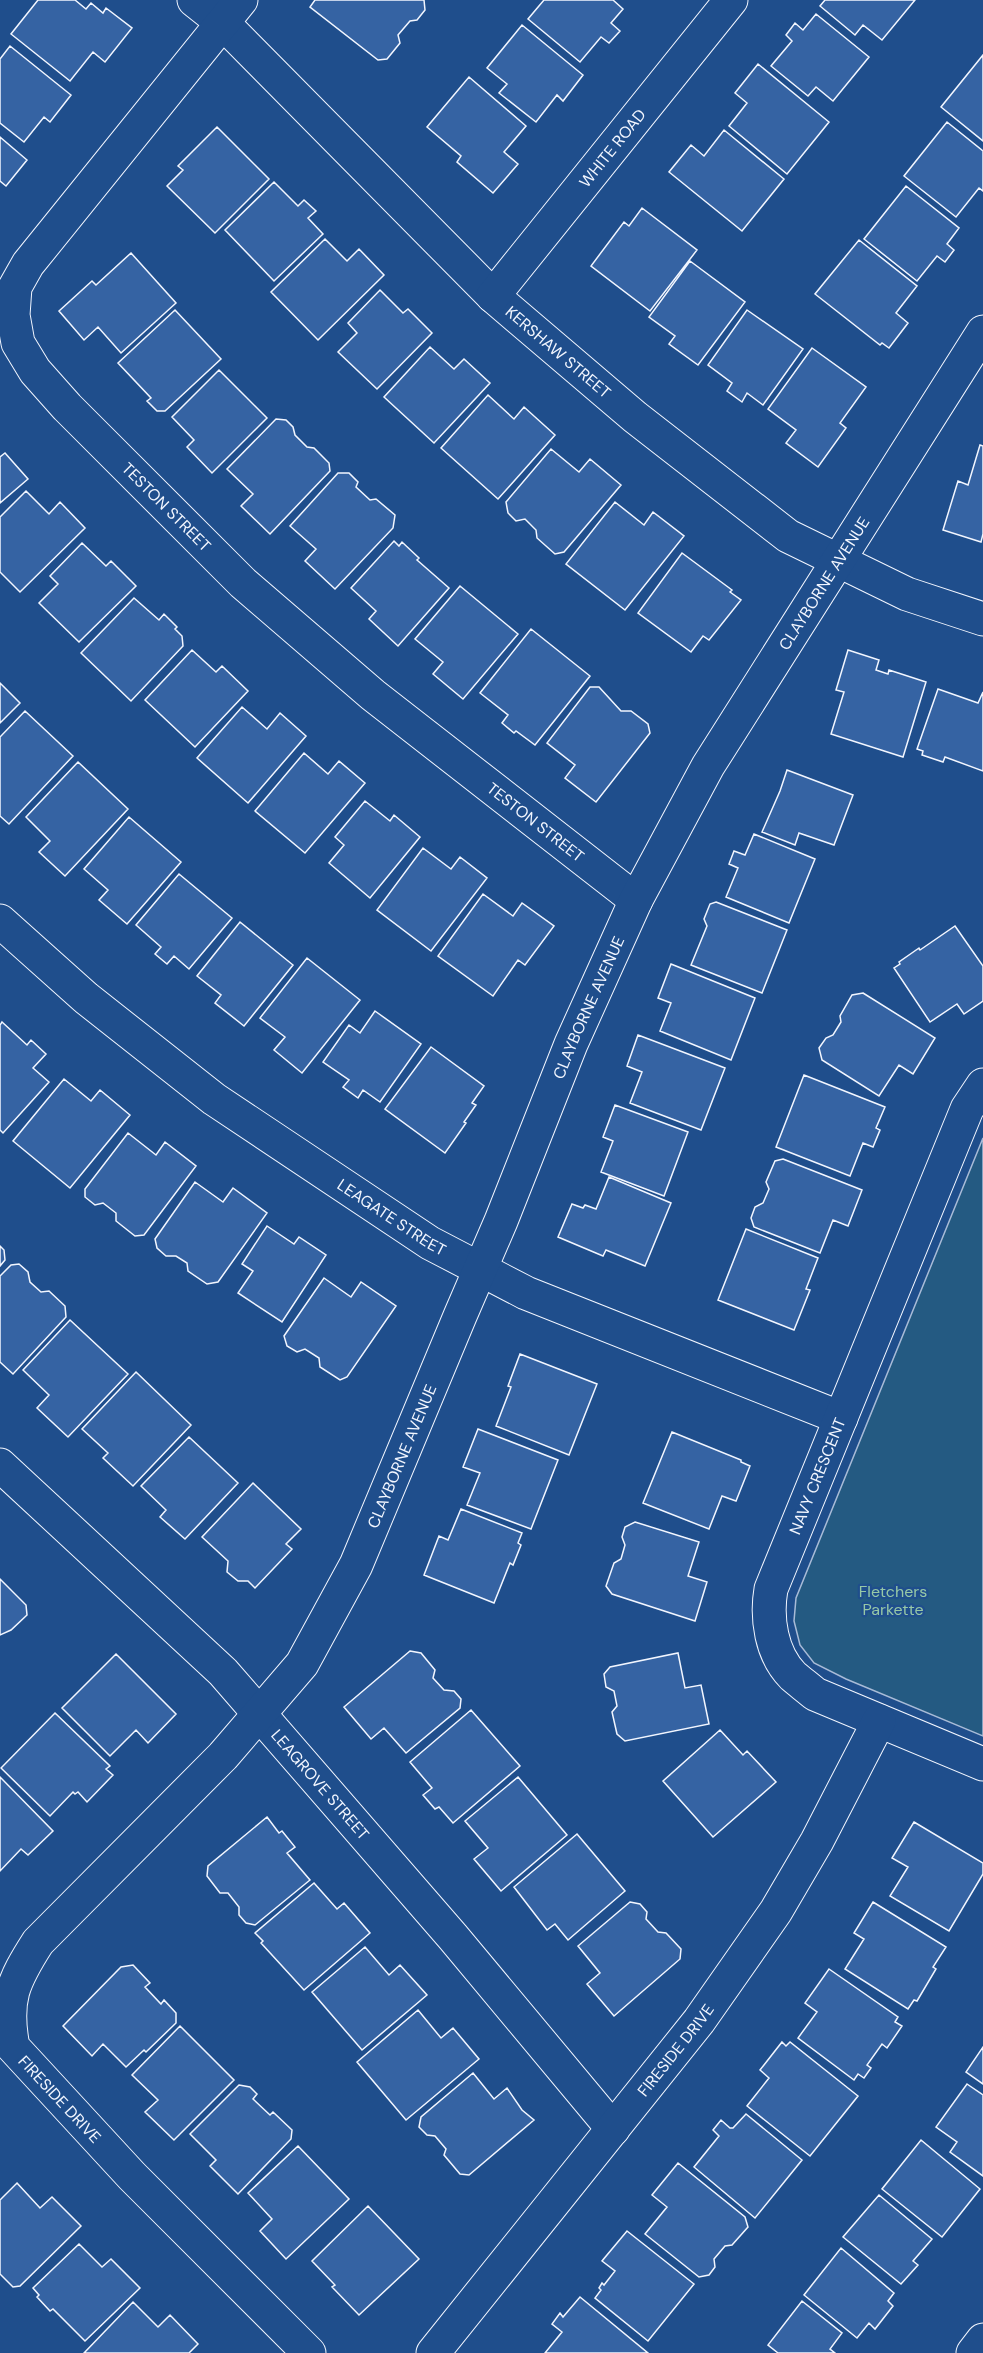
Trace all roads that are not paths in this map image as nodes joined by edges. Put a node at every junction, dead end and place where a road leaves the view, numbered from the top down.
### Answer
1 (194, 0) edge
2 (731, 0) edge
3 (232, 12) edge
4 (493, 296) junction
5 (983, 332) edge
6 (840, 560) junction
7 (983, 619) edge
8 (636, 900) junction
9 (0, 921) edge
10 (983, 1085) edge
11 (480, 1269) junction
12 (841, 1419) junction
13 (0, 1465) edge
14 (259, 1714) junction
15 (879, 1721) junction
16 (983, 1764) edge
17 (613, 2129) junction
18 (983, 2340) edge
19 (309, 2353) edge
20 (433, 2353) edge
21 (973, 2353) edge

1 - 3 street, KERSHAW STREET
2 - 4 street, WHITE ROAD
3 - 4 street, KERSHAW STREET
3 - 8 street, TESTON STREET
4 - 6 street, KERSHAW STREET
5 - 6 street, CLAYBORNE AVENUE
6 - 7 street, KERSHAW STREET
6 - 8 street, CLAYBORNE AVENUE
8 - 11 street, CLAYBORNE AVENUE
9 - 11 street, LEAGATE STREET
10 - 12 street, NAVY CRESCENT
11 - 12 street, LEAGATE STREET
11 - 14 street, CLAYBORNE AVENUE
12 - 15 street, NAVY CRESCENT
13 - 14 street, LEAGROVE STREET
14 - 17 street, LEAGROVE STREET
14 - 19 street, FIRESIDE DRIVE
15 - 16 street, NAVY CRESCENT
15 - 17 street, FIRESIDE DRIVE
17 - 20 street, FIRESIDE DRIVE
18 - 21 street

